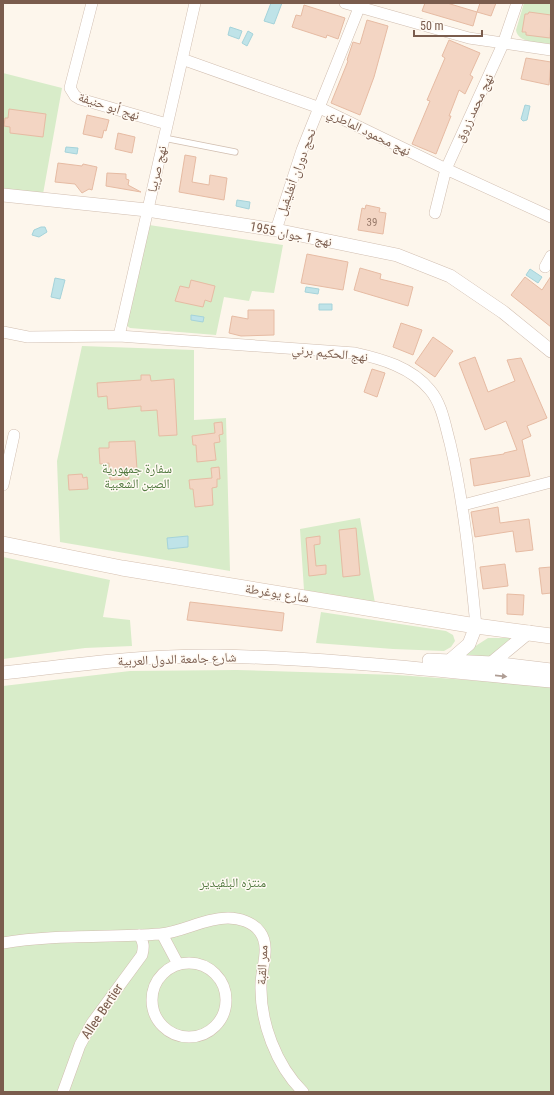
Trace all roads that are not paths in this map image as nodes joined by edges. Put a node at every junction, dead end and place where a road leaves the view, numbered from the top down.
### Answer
1 (92, 3) edge
2 (195, 3) edge
3 (345, 3) edge
4 (517, 3) edge
5 (360, 5) edge
6 (503, 44) junction
7 (551, 50) edge
8 (182, 59) junction
9 (320, 108) junction
10 (167, 124) junction
11 (164, 138) junction
12 (235, 152) dead end
13 (446, 169) junction
14 (3, 195) edge
15 (147, 210) junction
16 (435, 213) dead end
17 (551, 217) edge
18 (276, 230) junction
19 (551, 256) edge
20 (545, 266) dead end
21 (3, 332) edge
22 (119, 336) junction
23 (551, 351) edge
24 (14, 435) dead end
25 (551, 482) edge
26 (3, 484) edge
27 (463, 505) junction
28 (3, 544) edge
29 (476, 626) junction
30 (529, 632) junction
31 (551, 636) edge
32 (449, 661) junction
33 (351, 662) junction
34 (492, 663) junction
35 (438, 670) junction
36 (551, 670) edge
37 (3, 673) edge
38 (476, 673) junction
39 (545, 680) edge
40 (551, 686) edge
41 (162, 934) junction
42 (139, 935) junction
43 (3, 943) edge
44 (178, 964) junction
45 (63, 1092) edge
46 (303, 1092) edge

1 - 10 street, نهج أبو حنيفة
2 - 8 street, نهج صربيا
3 - 5 street
4 - 6 street, نهج محمد زروق
5 - 6 street
5 - 9 street, نحج دوران أنغليفيل
6 - 7 street
6 - 13 street, نهج محمد زروق
8 - 9 street, نهج محمود الماطري
8 - 10 street, نهج صربيا
9 - 13 street, نهج محمود الماطري
9 - 18 street, نحج دوران أنغليفيل
10 - 11 street, نهج صربيا
11 - 12 lane
11 - 15 street, نهج صربيا
13 - 16 street, نهج محمد زروق
13 - 17 street, نهج محمود الماطري
14 - 15 street, نهج 1 جوان 1955
15 - 18 street, نهج 1 جوان 1955
15 - 22 street, نهج صربيا
18 - 23 street, نهج 1 جوان 1955
19 - 20 street
21 - 22 street, نهج الحكيم برني
22 - 27 street, نهج الحكيم برني
24 - 26 street
25 - 27 street
27 - 29 street, نهج الحكيم برني
28 - 29 main road, شارع يوغرطة
29 - 30 main road, شارع يوغرطة
29 - 32 street
30 - 31 main road, شارع يوغرطة
30 - 34 street
32 - 33 street, شارع جامعة الدول العربية
32 - 34 street, شارع جامعة الدول العربية
32 - 35 street
33 - 35 street, شارع جامعة الدول العربية
33 - 37 street, شارع جامعة الدول العربية
34 - 36 street, شارع جامعة الدول العربية
34 - 38 street
35 - 38 street, شارع جامعة الدول العربية
38 -> 39 street, شارع جامعة الدول العربية
39 - 40 street
41 - 42 street, ممر القبة
41 - 44 street
41 - 46 street, ممر القبة
42 - 43 street, ممر القبة
42 - 45 street, Allee Bertier
44 - 44 street

